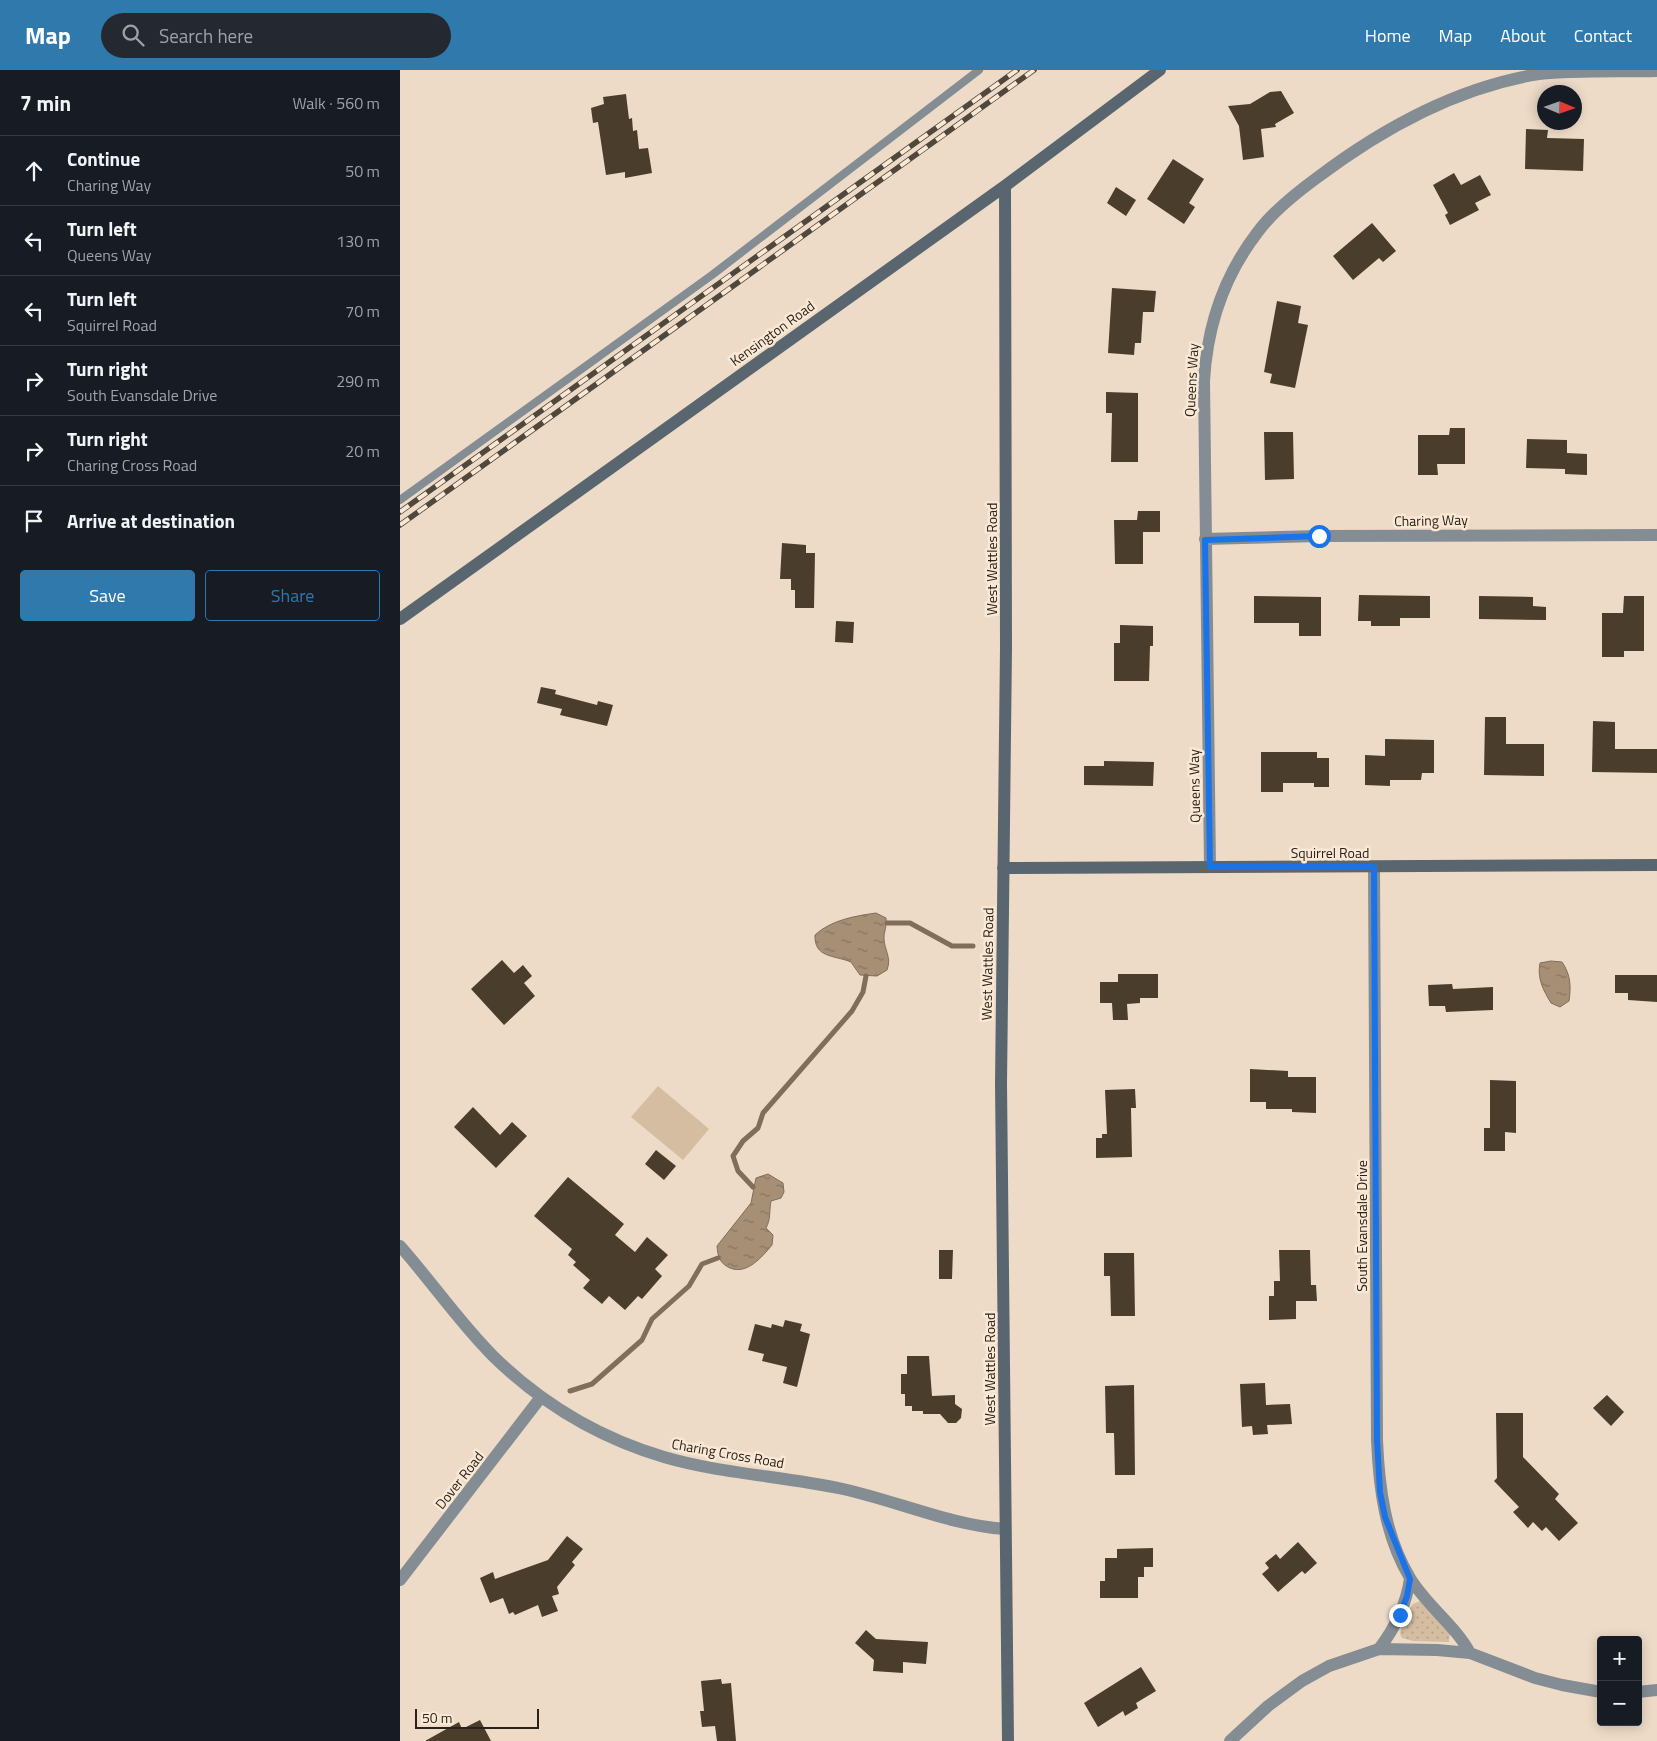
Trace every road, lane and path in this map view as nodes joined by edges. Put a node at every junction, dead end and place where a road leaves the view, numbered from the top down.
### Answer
1 (979, 70) edge
2 (1160, 70) edge
3 (1657, 71) edge
4 (1005, 186) junction
5 (400, 500) edge
6 (1657, 535) edge
7 (1205, 540) junction
8 (400, 619) edge
9 (1657, 865) edge
10 (1210, 867) junction
11 (1374, 867) junction
12 (1003, 868) junction
13 (400, 1246) edge
14 (541, 1397) junction
15 (1005, 1529) junction
16 (1410, 1579) junction
17 (400, 1580) edge
18 (1379, 1650) junction
19 (1470, 1653) junction
20 (1657, 1690) edge
21 (1597, 1691) edge
22 (1642, 1692) edge
23 (1008, 1741) edge
24 (1230, 1741) edge

1 - 5 lane
2 - 4 street, Kensington Road
3 - 7 street, Queens Way
4 - 8 street, Kensington Road
4 - 12 street, West Wattles Road
6 - 7 street, Charing Way
7 - 10 street, Queens Way
9 - 11 street, Squirrel Road
10 - 11 street, Squirrel Road
10 - 12 street, Squirrel Road
11 - 16 street, South Evansdale Drive
12 - 15 street, West Wattles Road
13 - 14 street, Charing Cross Road
14 - 15 street, Charing Cross Road
14 - 17 street, Dover Road
15 - 23 street, West Wattles Road
16 - 18 street
16 - 19 street
18 - 19 street
18 - 24 street
19 - 21 street
20 - 22 street

